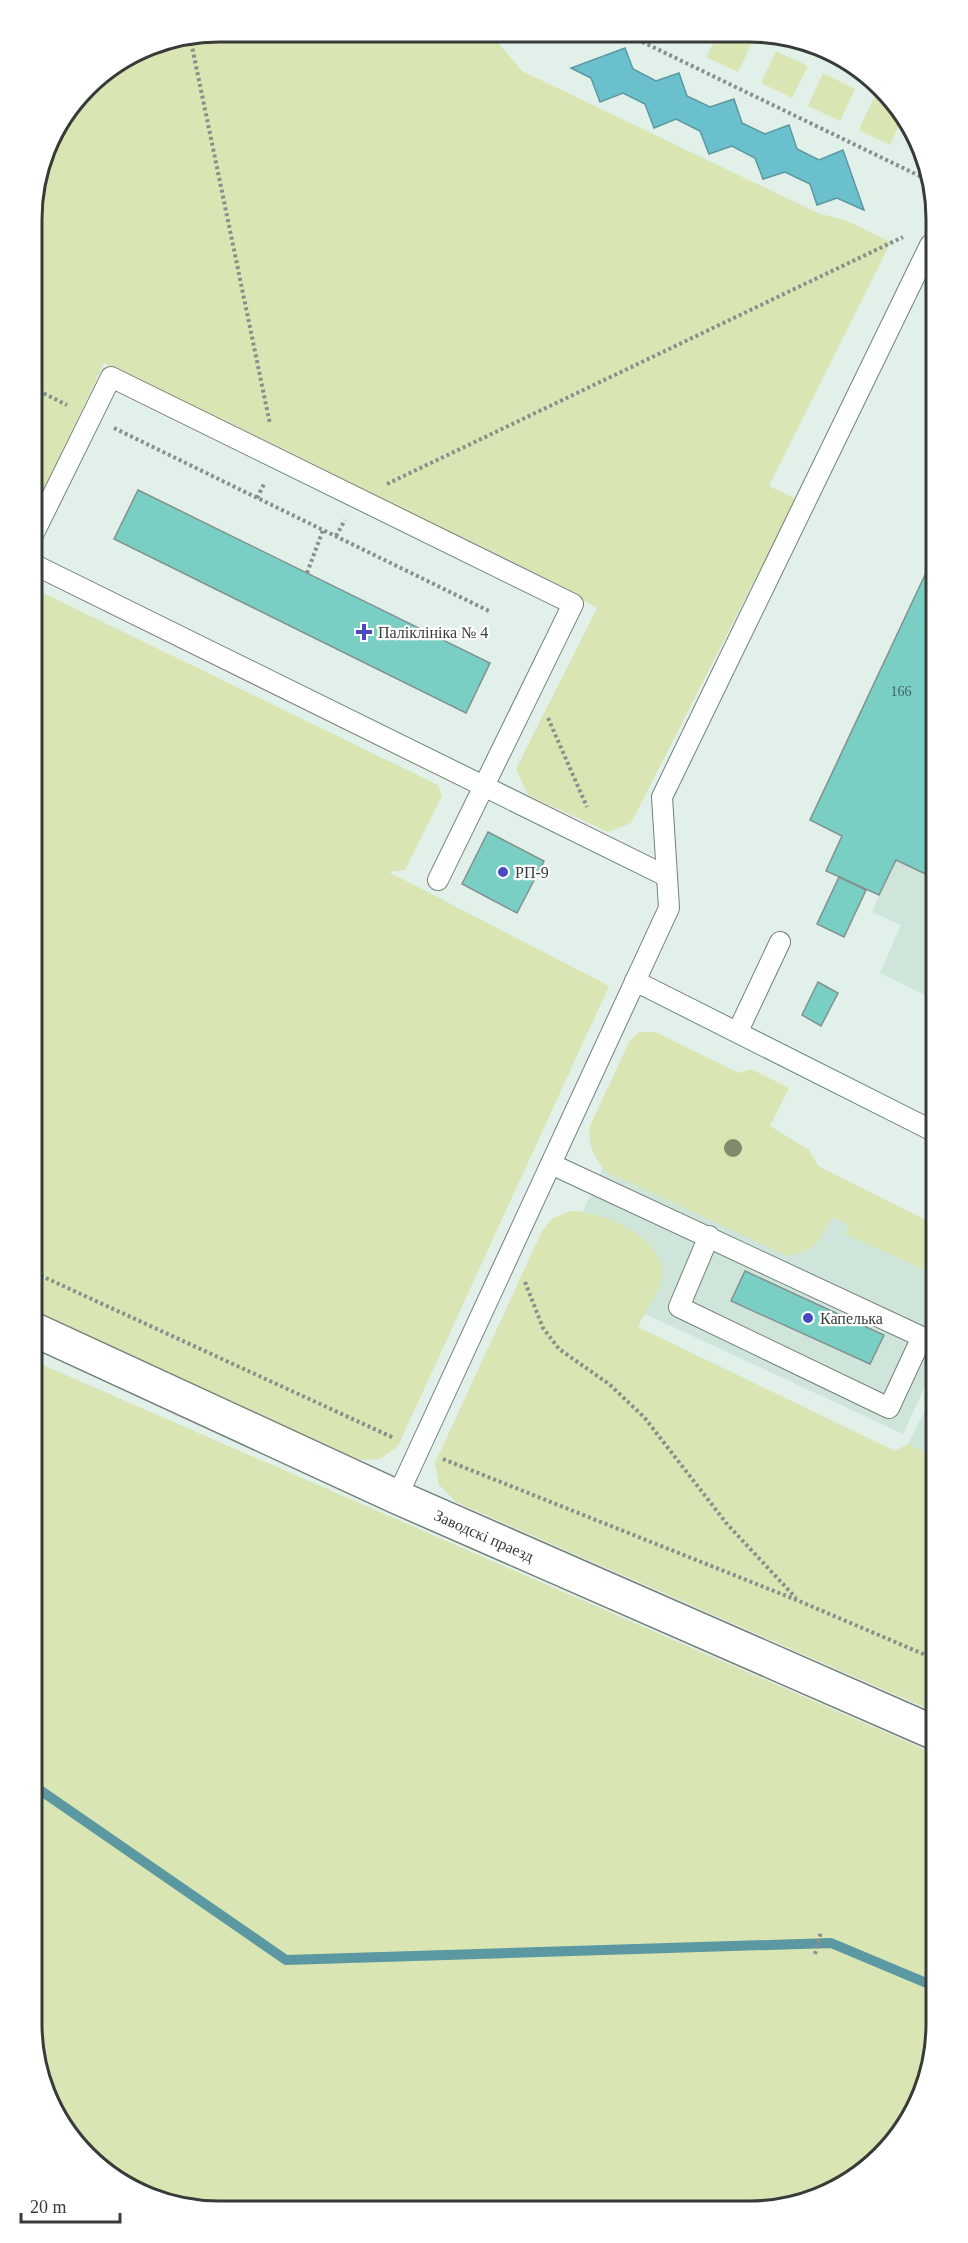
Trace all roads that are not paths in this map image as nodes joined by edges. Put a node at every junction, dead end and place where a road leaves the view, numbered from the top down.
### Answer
1 (926, 253) edge
2 (42, 517) edge
3 (42, 568) edge
4 (484, 786) junction
5 (666, 876) junction
6 (438, 880) dead end
7 (780, 942) dead end
8 (635, 981) junction
9 (738, 1031) junction
10 (926, 1127) edge
11 (550, 1164) junction
12 (709, 1236) junction
13 (42, 1333) edge
14 (397, 1497) junction
15 (926, 1728) edge

1 - 5 lane
2 - 4 lane
3 - 4 lane
4 - 5 lane
4 - 6 lane
5 - 8 lane
7 - 9 lane
8 - 9 lane
8 - 11 lane
9 - 10 lane
11 - 12 lane
11 - 14 lane
12 - 12 lane
13 - 14 street, Заводскі праезд
14 - 15 street, Заводскі праезд

